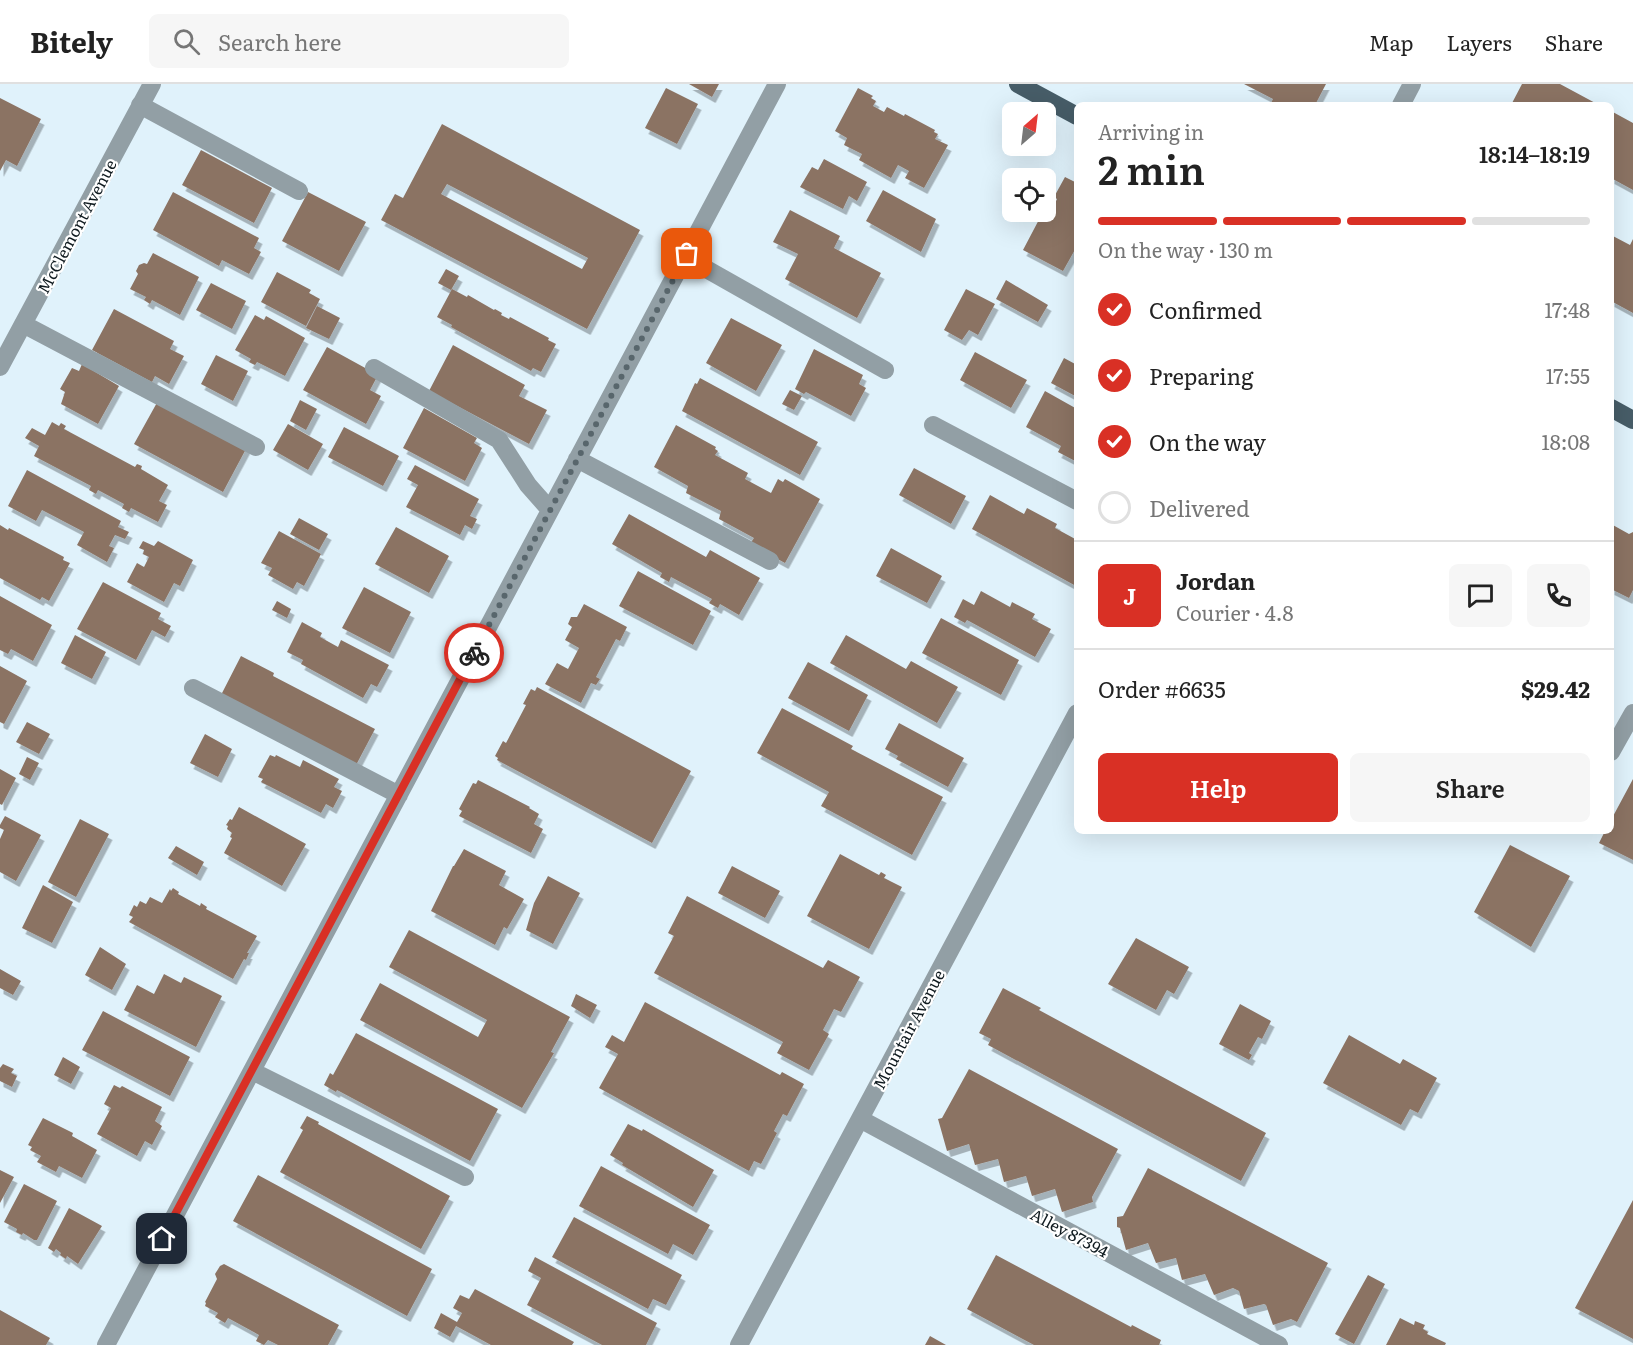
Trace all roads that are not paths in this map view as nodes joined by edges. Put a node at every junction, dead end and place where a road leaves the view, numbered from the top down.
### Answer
1 (152, 84) edge
2 (777, 84) edge
3 (1018, 84) edge
4 (1412, 84) edge
5 (1403, 102) edge
6 (140, 105) junction
7 (1074, 114) edge
8 (299, 191) dead end
9 (685, 256) junction
10 (23, 324) junction
11 (0, 367) edge
12 (374, 368) dead end
13 (885, 370) dead end
14 (1614, 410) edge
15 (1633, 420) edge
16 (933, 425) dead end
17 (256, 447) dead end
18 (577, 459) junction
19 (1074, 499) edge
20 (550, 510) junction
21 (770, 561) dead end
22 (193, 688) dead end
23 (1633, 713) edge
24 (1074, 719) edge
25 (1614, 747) edge
26 (399, 795) junction
27 (252, 1071) junction
28 (860, 1119) junction
29 (465, 1177) dead end
30 (106, 1345) edge
31 (739, 1345) edge
32 (1279, 1345) edge

1 - 6 street, McClemont Avenue
2 - 9 street
3 - 7 main road
4 - 5 street
6 - 8 street
6 - 10 street, McClemont Avenue
9 - 13 street
9 - 18 street
10 - 11 street, McClemont Avenue
10 - 17 street
12 - 20 street
14 - 15 main road
16 - 19 street
18 - 20 street
18 - 21 street
20 - 26 street
22 - 26 street
23 - 25 street
24 - 28 street, Mountair Avenue
26 - 27 street
27 - 29 street
27 - 30 street
28 - 31 street, Mountair Avenue
28 - 32 street, Alley 87394

